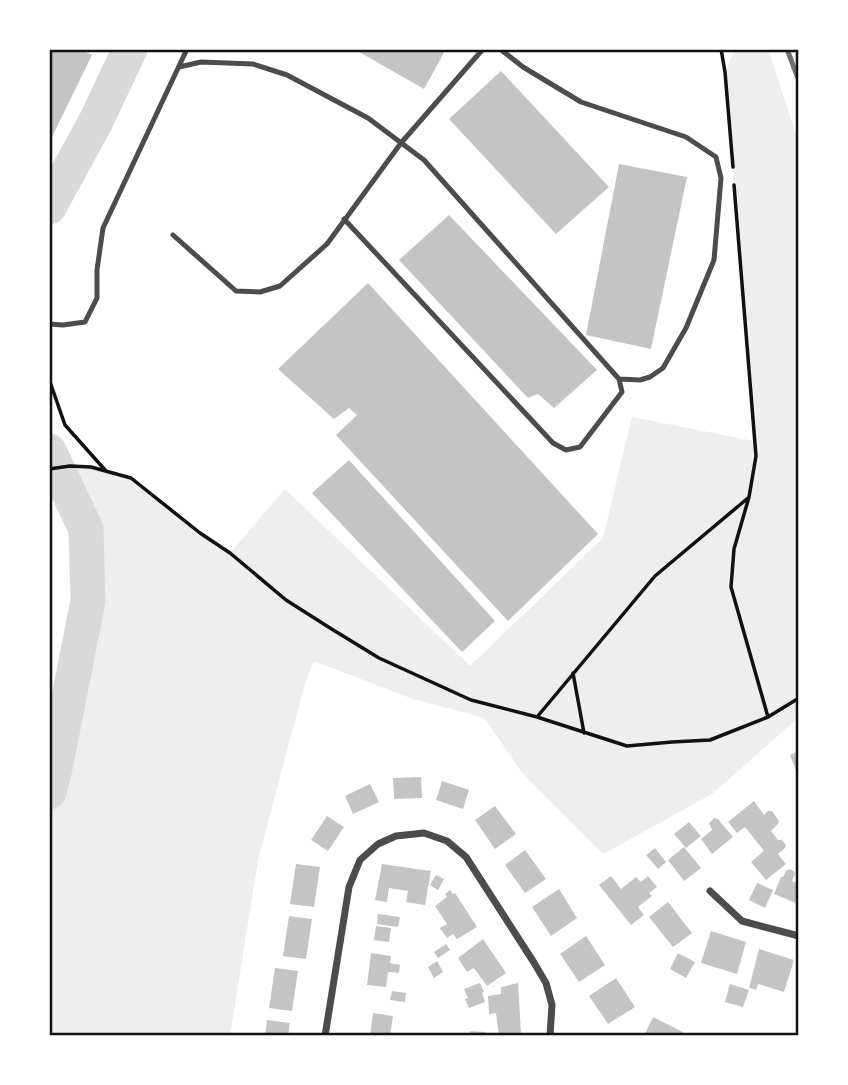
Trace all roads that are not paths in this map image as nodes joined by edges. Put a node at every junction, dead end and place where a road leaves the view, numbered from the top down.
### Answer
1 (187, 49) edge
2 (482, 49) edge
3 (500, 49) edge
4 (179, 67) junction
5 (401, 143) junction
6 (344, 219) junction
7 (173, 235) dead end
8 (49, 324) edge
9 (619, 379) junction
10 (710, 891) dead end
11 (799, 936) edge
12 (325, 1036) edge
13 (550, 1036) edge

1 - 4 lane
2 - 5 lane
3 - 9 lane
4 - 5 lane
4 - 8 lane
5 - 6 lane
5 - 9 lane
6 - 7 lane
6 - 9 lane
10 - 11 street
12 - 13 street

